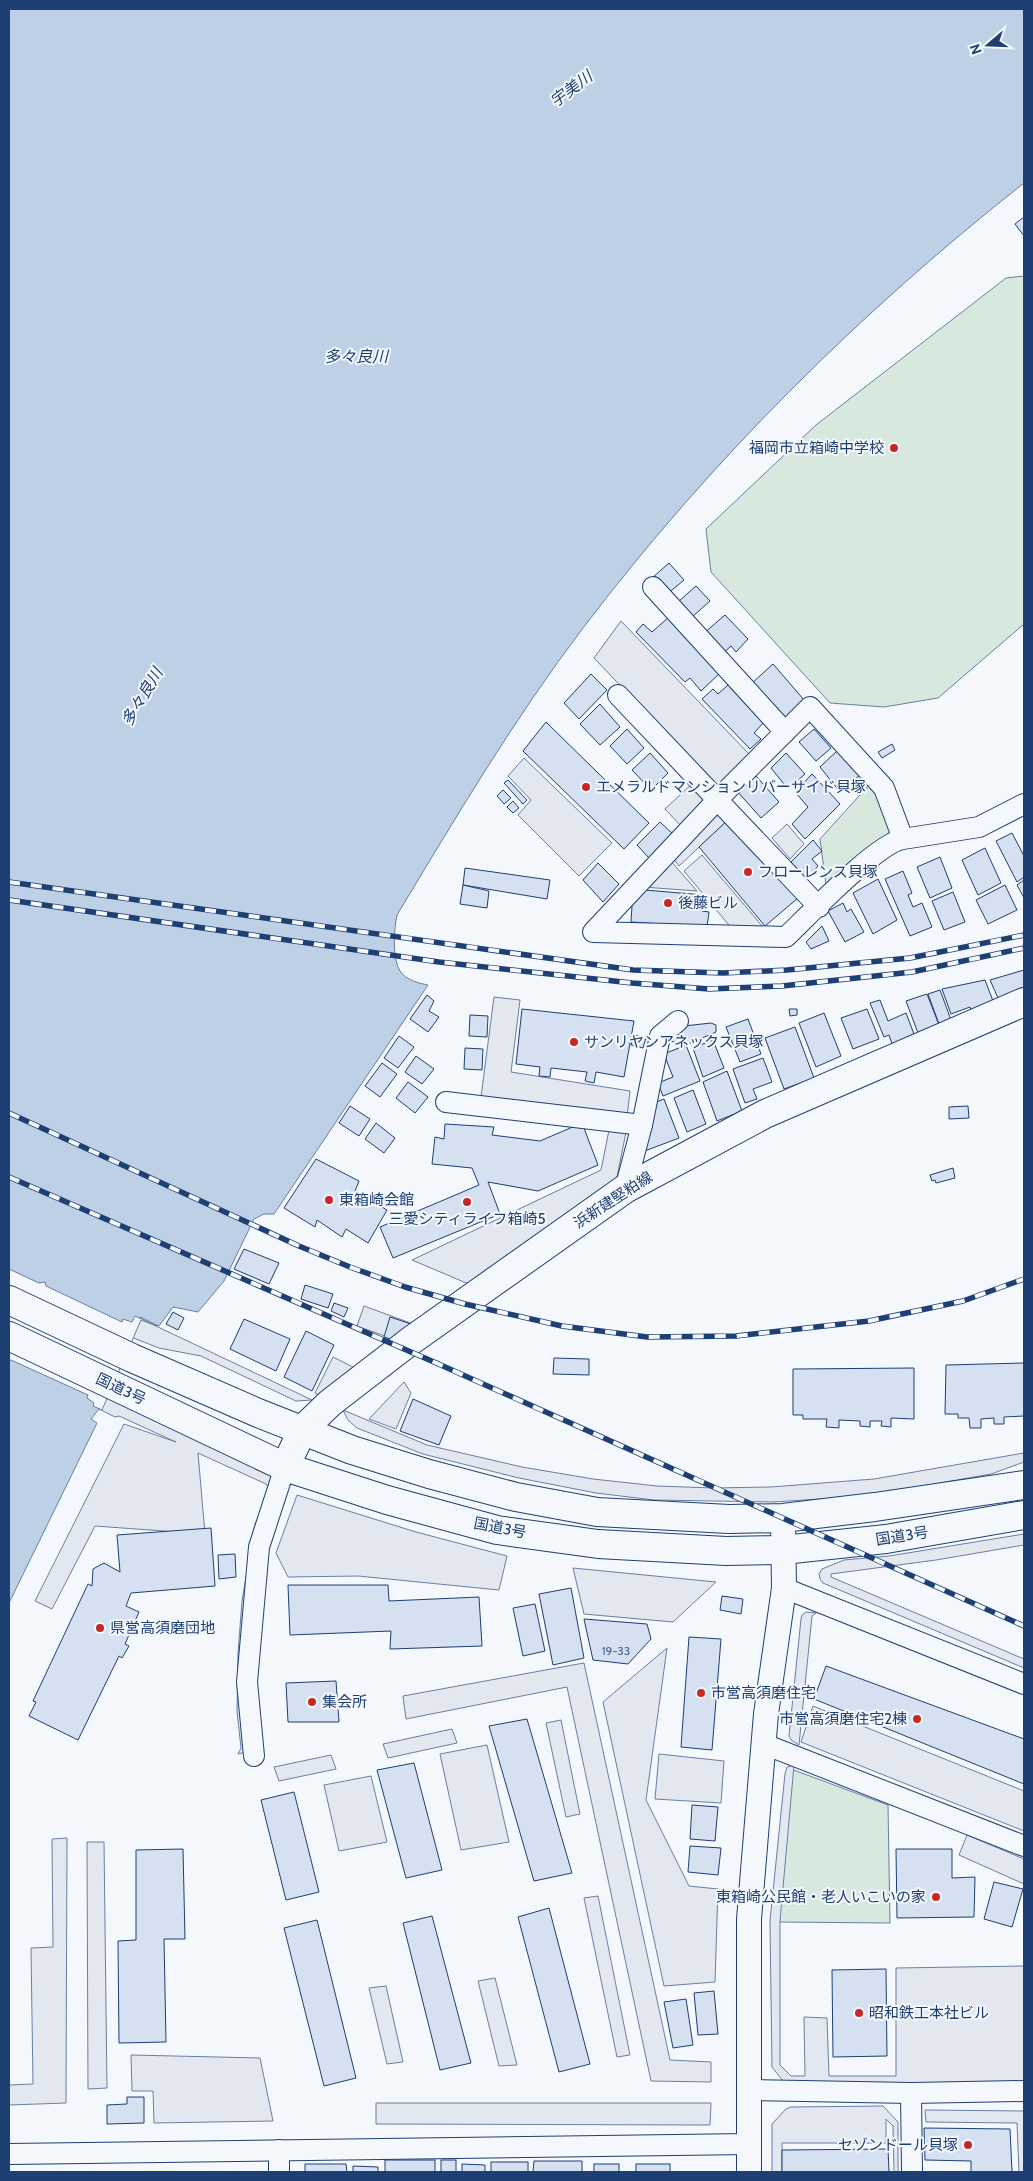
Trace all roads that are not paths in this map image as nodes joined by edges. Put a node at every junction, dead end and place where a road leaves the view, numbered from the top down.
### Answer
1 (653, 587) dead end
2 (618, 695) dead end
3 (785, 732) junction
4 (718, 799) junction
5 (1024, 804) edge
6 (903, 839) junction
7 (819, 907) junction
8 (1024, 1002) edge
9 (678, 1021) dead end
10 (446, 1102) dead end
11 (642, 1125) junction
12 (625, 1188) junction
13 (9, 1300) edge
14 (9, 1336) edge
15 (304, 1429) junction
16 (285, 1467) junction
17 (1024, 1485) edge
18 (1024, 1515) edge
19 (783, 1518) junction
20 (783, 1550) junction
21 (784, 1588) junction
22 (1024, 1684) edge
23 (764, 1744) junction
24 (254, 1756) dead end
25 (1024, 1846) edge
26 (750, 2090) junction
27 (1024, 2091) edge
28 (911, 2092) junction
29 (749, 2144) junction
30 (279, 2150) junction
31 (9, 2154) edge
32 (279, 2172) edge
33 (749, 2172) edge
34 (912, 2172) edge

1 - 3 street
2 - 4 street
3 - 4 street
3 - 6 street
4 - 7 street
4 - 7 street
5 - 6 street
6 - 7 street
8 - 12 main road, 浜新建堅粕線
9 - 11 street
10 - 11 street
11 - 12 street
12 - 15 main road, 浜新建堅粕線
13 - 15 main road
14 - 16 main road, 国道3号
15 - 16 main road, 浜新建堅粕線
15 - 19 main road
16 - 20 main road, 国道3号
16 - 24 street
17 - 19 main road
18 - 20 main road, 国道3号
19 - 20 street
20 - 21 street
21 - 22 street
21 - 23 street
23 - 25 street
23 - 26 street
26 - 28 street
26 - 29 street
27 - 28 street
28 - 34 street
29 - 30 street
29 - 33 street
30 - 31 street
30 - 32 street

